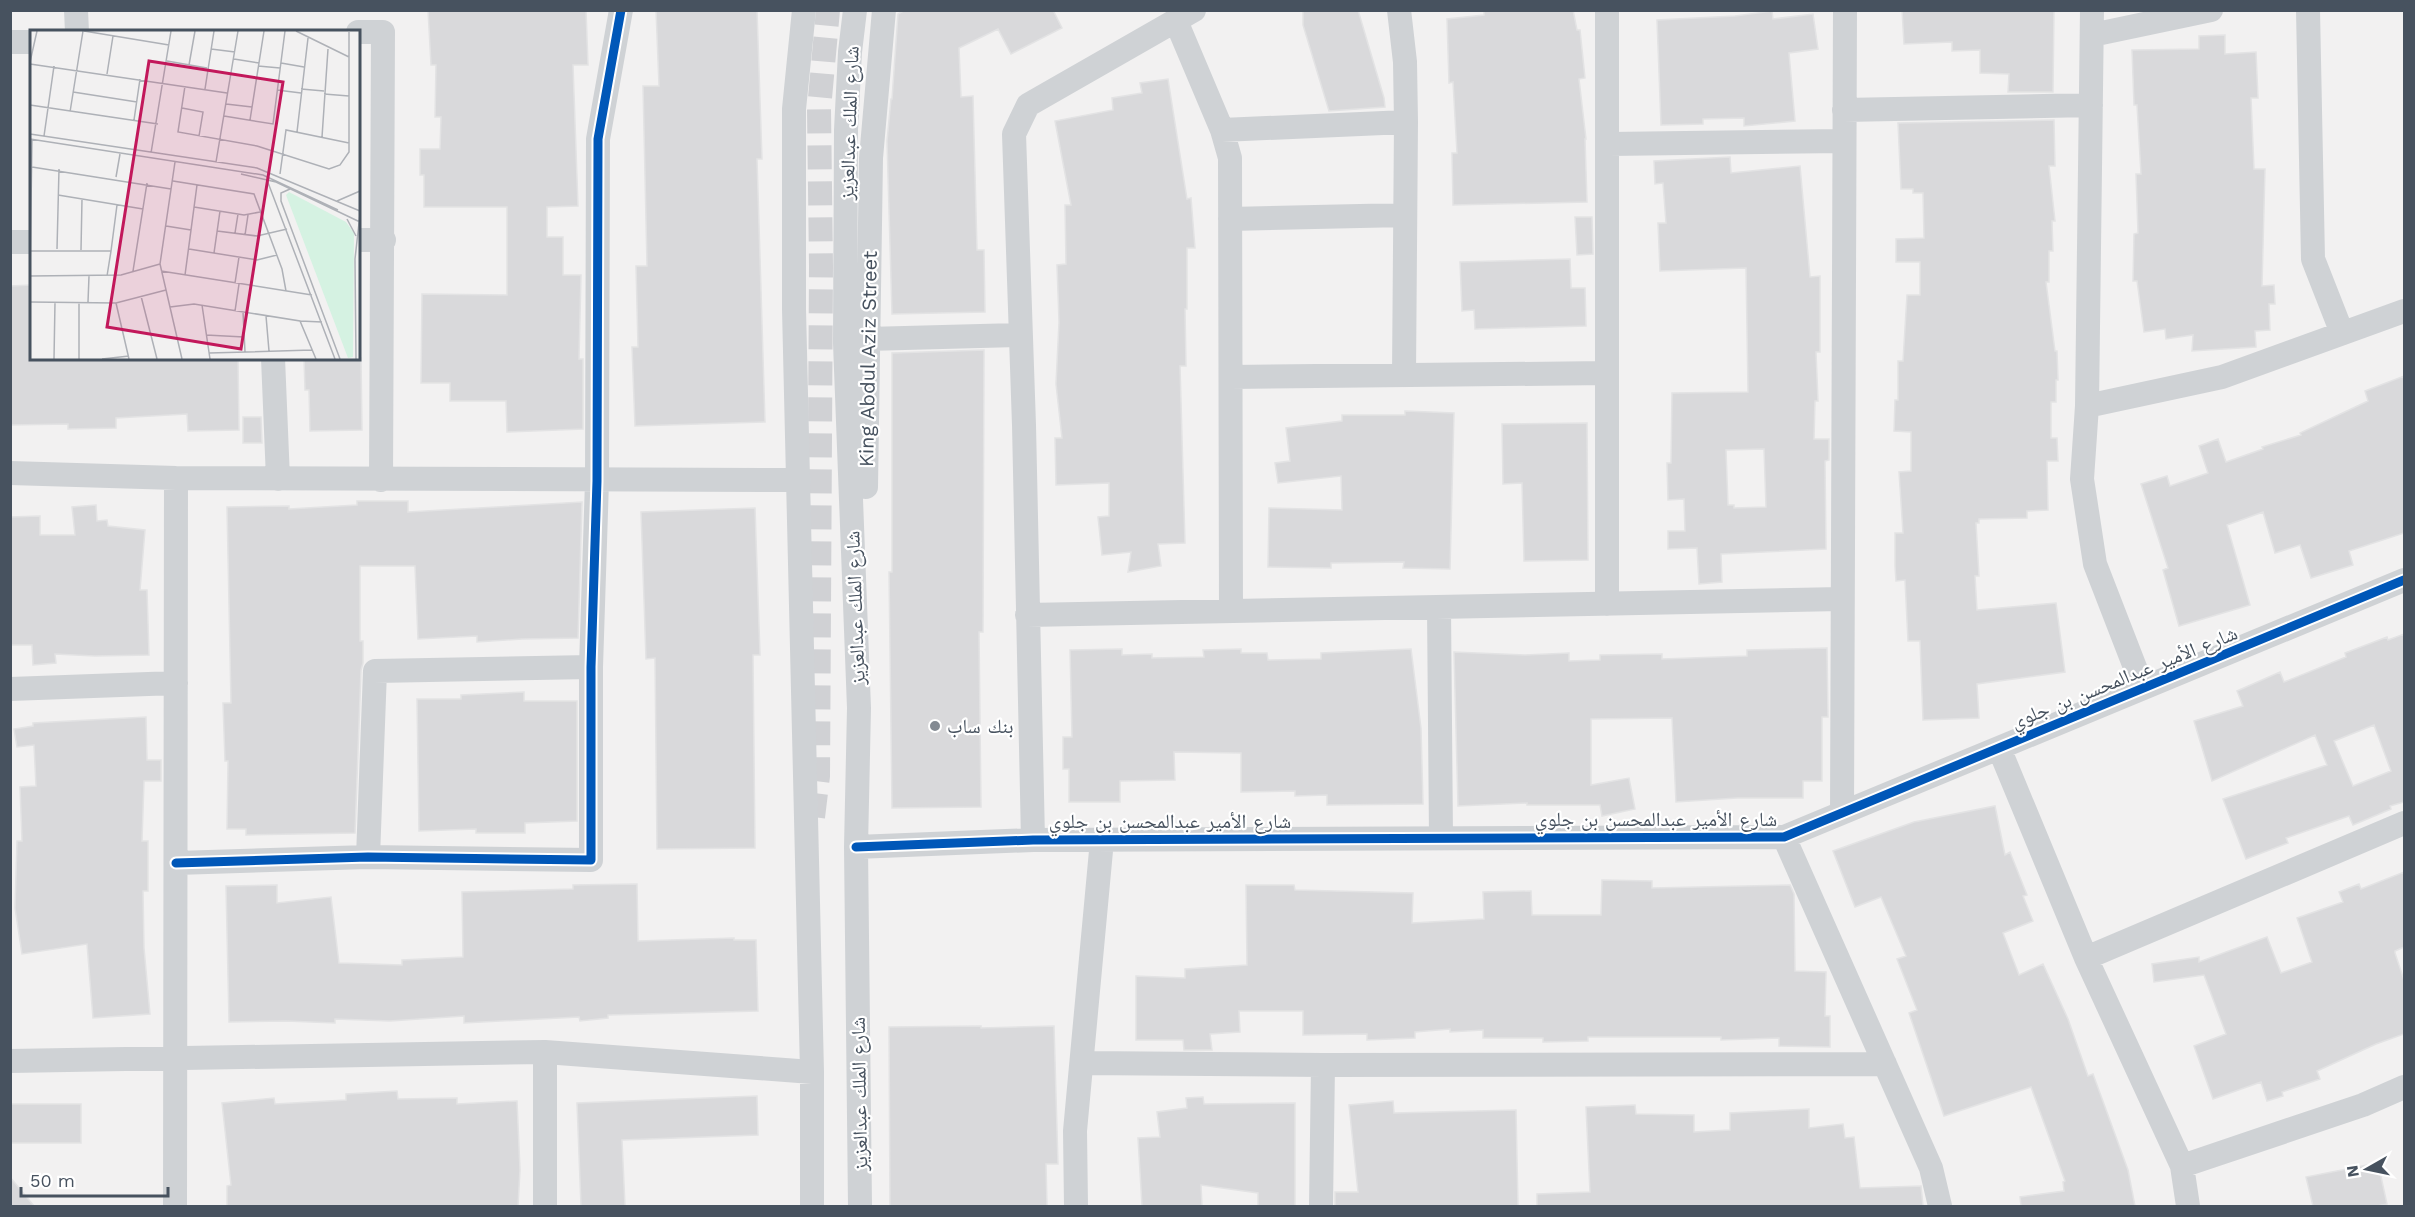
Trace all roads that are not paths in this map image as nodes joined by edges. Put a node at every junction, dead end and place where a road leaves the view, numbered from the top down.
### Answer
1 (76, 10) edge
2 (621, 10) edge
3 (804, 10) edge
4 (855, 10) edge
5 (884, 10) edge
6 (1399, 10) edge
7 (1607, 10) edge
8 (1845, 10) edge
9 (2092, 10) edge
10 (2211, 10) edge
11 (2308, 10) edge
12 (1185, 16) edge
13 (77, 30) edge
14 (362, 32) edge
15 (2092, 35) junction
16 (10, 42) edge
17 (30, 42) edge
18 (2091, 105) junction
19 (1844, 110) junction
20 (1406, 122) junction
21 (1222, 130) junction
22 (1844, 141) junction
23 (1608, 144) junction
24 (1405, 214) junction
25 (1230, 219) junction
26 (360, 240) edge
27 (384, 240) junction
28 (10, 242) edge
29 (30, 242) edge
30 (2404, 311) edge
31 (2342, 333) junction
32 (1020, 335) junction
33 (867, 339) junction
34 (273, 360) edge
35 (1607, 373) junction
36 (1404, 375) junction
37 (1231, 377) junction
38 (2087, 406) junction
39 (10, 473) edge
40 (177, 478) junction
41 (278, 479) junction
42 (381, 480) junction
43 (799, 480) junction
44 (597, 481) junction
45 (2404, 580) edge
46 (1841, 599) junction
47 (1607, 604) junction
48 (1439, 607) junction
49 (1231, 611) junction
50 (1027, 615) junction
51 (591, 667) junction
52 (176, 683) junction
53 (2143, 688) junction
54 (10, 689) edge
55 (859, 708) junction
56 (1999, 748) junction
57 (1842, 813) junction
58 (2404, 823) edge
59 (1784, 837) junction
60 (1441, 838) junction
61 (1033, 840) junction
62 (1102, 840) junction
63 (856, 847) junction
64 (368, 857) junction
65 (176, 863) junction
66 (2086, 958) junction
67 (545, 1052) junction
68 (176, 1059) junction
69 (10, 1061) edge
70 (1082, 1063) junction
71 (1885, 1064) junction
72 (1323, 1065) junction
73 (812, 1072) junction
74 (2404, 1087) edge
75 (2182, 1166) junction
76 (175, 1206) edge
77 (544, 1206) edge
78 (812, 1206) edge
79 (860, 1206) edge
80 (1076, 1206) edge
81 (1321, 1206) edge
82 (1940, 1206) edge
83 (2188, 1206) edge

1 - 13 street
2 - 44 street
3 - 43 street
4 - 55 street, شارع الملك عبدالعزيز
5 - 33 street, King Abdul Aziz Street
6 - 20 street
7 - 23 street
8 - 19 street
9 - 15 street
10 - 15 street
11 - 31 street
12 - 21 street
12 - 32 street
14 - 27 street
15 - 18 street
16 - 17 street
18 - 19 street
18 - 38 street
19 - 22 street
20 - 21 street
20 - 24 street
21 - 25 street
22 - 23 street
22 - 46 street
23 - 35 street
24 - 25 street
24 - 36 street
25 - 37 street
26 - 27 street
27 - 42 street
28 - 29 street
30 - 31 street
31 - 38 street
32 - 33 street
32 - 50 street
33 - 55 street, King Abdul Aziz Street
34 - 41 street
35 - 36 street
35 - 47 street
36 - 37 street
37 - 49 street
38 - 53 street
39 - 40 street
40 - 41 street
40 - 52 street
41 - 42 street
42 - 44 street
43 - 44 street
43 - 73 street
44 - 51 street
45 - 53 street, شارع الأمير عبدالمحسن بن جلوي
46 - 47 street
46 - 57 street
47 - 48 street
48 - 49 street
48 - 60 street
49 - 50 street
50 - 61 street
51 - 64 street
51 - 64 street
52 - 54 street
52 - 65 street
53 - 56 street, شارع الأمير عبدالمحسن بن جلوي
55 - 63 street, شارع الملك عبدالعزيز
56 - 57 street, شارع الأمير عبدالمحسن بن جلوي
56 - 66 street
57 - 59 street, شارع الأمير عبدالمحسن بن جلوي
58 - 66 street
59 - 60 street, شارع الأمير عبدالمحسن بن جلوي
59 - 71 street
60 - 62 street, شارع الأمير عبدالمحسن بن جلوي
61 - 62 street, شارع الأمير عبدالمحسن بن جلوي
61 - 63 street, شارع الأمير عبدالمحسن بن جلوي
62 - 70 street
63 - 79 street, شارع الملك عبدالعزيز
64 - 65 street
65 - 68 street
66 - 75 street
67 - 68 street
67 - 73 street
67 - 77 street
68 - 69 street
68 - 76 street
70 - 72 street
70 - 80 street
71 - 72 street
71 - 82 street
72 - 81 street
73 - 78 street
74 - 75 street
75 - 83 street

